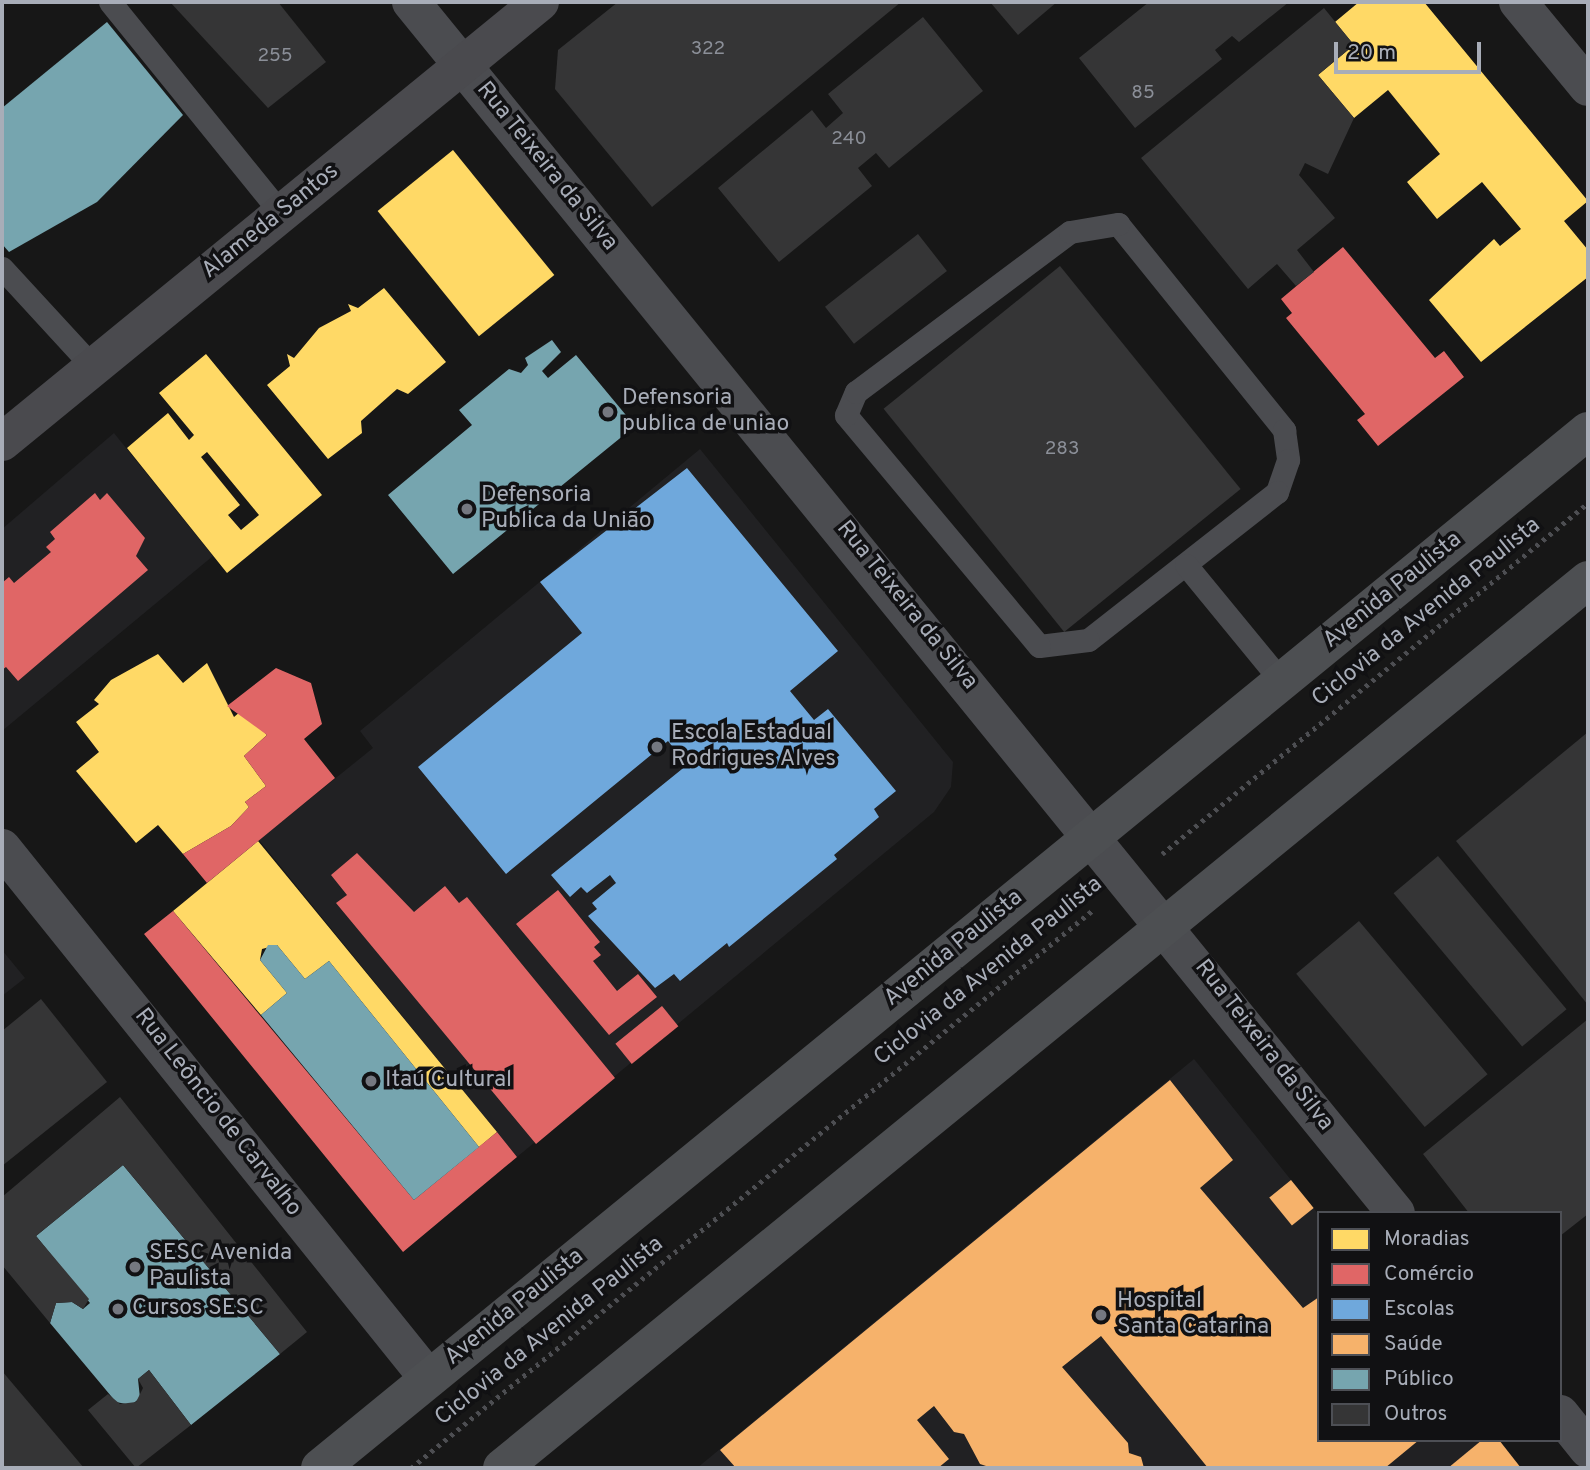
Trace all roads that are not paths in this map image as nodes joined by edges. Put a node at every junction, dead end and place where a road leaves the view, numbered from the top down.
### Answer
1 (110, 2) edge
2 (411, 2) edge
3 (540, 2) edge
4 (1518, 2) edge
5 (462, 65) junction
6 (1588, 88) edge
7 (281, 213) junction
8 (2, 268) edge
9 (93, 367) junction
10 (1588, 431) edge
11 (2, 442) edge
12 (1186, 565) junction
13 (1588, 580) edge
14 (1282, 682) junction
15 (1092, 837) junction
16 (2, 848) edge
17 (1168, 925) junction
18 (1394, 1211) edge
19 (429, 1379) junction
20 (1562, 1416) edge
21 (1588, 1449) edge
22 (320, 1468) edge
23 (502, 1468) edge

1 - 7 lane
2 - 5 street, Rua Teixeira da Silva
3 - 5 street, Alameda Santos
4 - 6 street
5 - 7 street, Alameda Santos
5 - 15 street, Rua Teixeira da Silva
7 - 9 street, Alameda Santos
8 - 9 lane
9 - 11 street, Alameda Santos
10 - 14 main road, Avenida Paulista
12 - 12 lane
12 - 14 lane
13 - 17 main road
14 - 15 main road, Avenida Paulista
15 - 17 street, Rua Teixeira da Silva
15 - 19 main road, Avenida Paulista
16 - 19 street, Rua Leôncio de Carvalho
17 - 18 street, Rua Teixeira da Silva
17 - 23 main road
19 - 22 main road, Avenida Paulista
20 - 21 street

